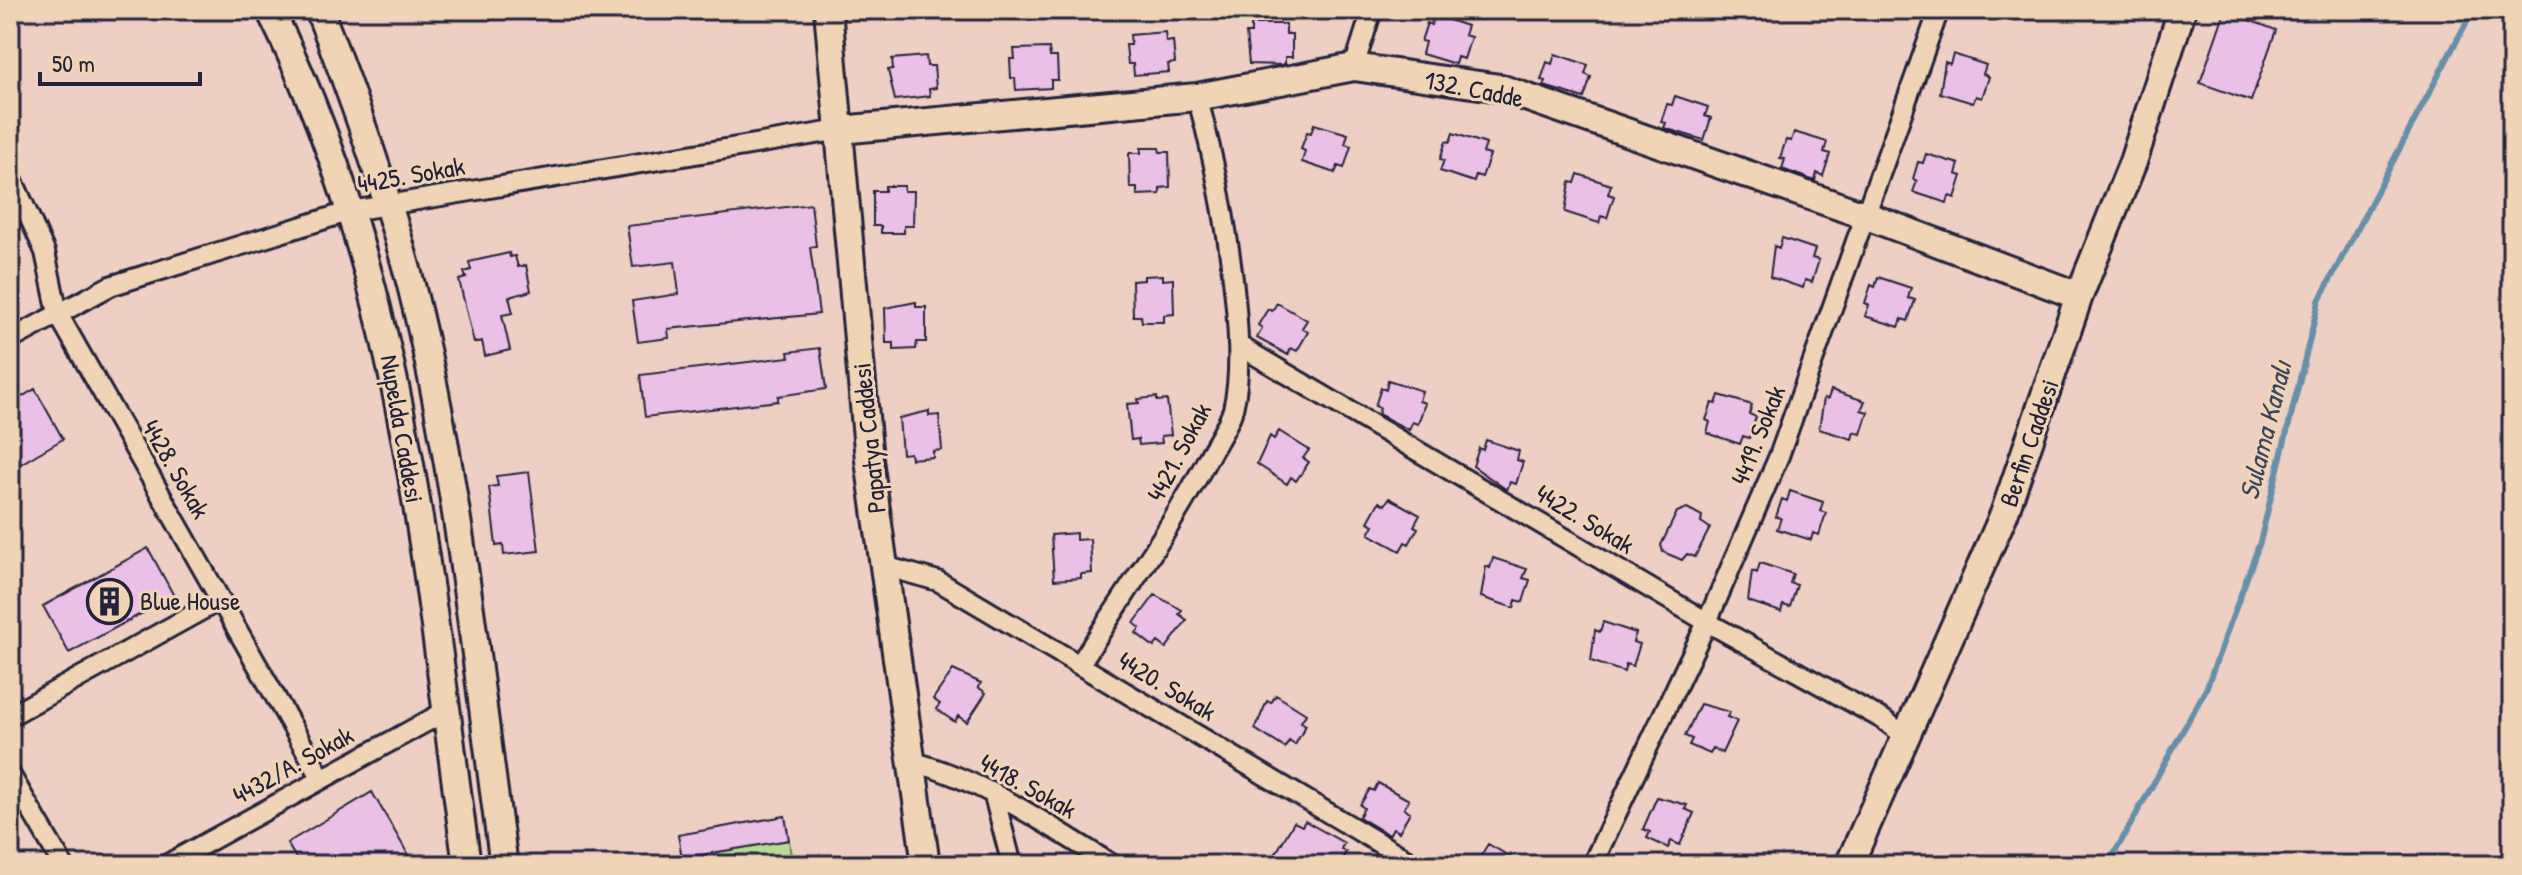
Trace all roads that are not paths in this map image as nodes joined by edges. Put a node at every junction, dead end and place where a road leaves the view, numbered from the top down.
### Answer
1 (270, 10) edge
2 (319, 10) edge
3 (828, 10) edge
4 (1372, 10) edge
5 (1939, 10) edge
6 (2182, 10) edge
7 (1354, 67) junction
8 (1197, 97) junction
9 (840, 130) junction
10 (10, 174) edge
11 (386, 205) junction
12 (351, 211) junction
13 (1867, 216) junction
14 (2079, 296) junction
15 (58, 314) junction
16 (10, 340) edge
17 (1238, 345) junction
18 (884, 566) junction
19 (220, 600) junction
20 (1707, 622) junction
21 (1080, 664) junction
22 (446, 711) junction
23 (10, 716) edge
24 (1905, 736) junction
25 (914, 762) junction
26 (10, 774) edge
27 (322, 779) junction
28 (993, 792) junction
29 (63, 865) edge
30 (166, 865) edge
31 (467, 865) edge
32 (504, 865) edge
33 (926, 865) edge
34 (1012, 865) edge
35 (1113, 865) edge
36 (1416, 865) edge
37 (1592, 865) edge
38 (1849, 865) edge

1 - 12 street, Nupelda Caddesi
2 - 11 street, Nupelda Caddesi
3 - 9 street, Papatya Caddesi
4 - 7 street
5 - 13 street, 4419. Sokak
6 - 14 street, Berfin Caddesi
7 - 8 street, 132. Cadde
7 - 13 street, 132. Cadde
8 - 9 street, 132. Cadde
8 - 17 street, 4421. Sokak
9 - 11 street, 4425. Sokak
9 - 18 street, Papatya Caddesi
10 - 15 street, 4428. Sokak
11 - 12 street, 4425. Sokak
11 - 32 street, Nupelda Caddesi
12 - 15 street, 4425. Sokak
12 - 22 street, Nupelda Caddesi
13 - 14 street, 132. Cadde
13 - 20 street, 4419. Sokak
14 - 24 street, Berfin Caddesi
15 - 16 street, 4425. Sokak
15 - 19 street, 4428. Sokak
17 - 20 street, 4422. Sokak
17 - 21 street, 4421. Sokak
18 - 21 street, 4420. Sokak
18 - 25 street, Papatya Caddesi
19 - 23 street
19 - 27 street, 4428. Sokak
20 - 24 street, 4422. Sokak
20 - 37 street, 4419. Sokak
21 - 36 street, 4420. Sokak
22 - 27 street, 4432/A. Sokak
22 - 31 street, Nupelda Caddesi
24 - 38 street, Berfin Caddesi
25 - 28 street, 4418. Sokak
25 - 33 street, Papatya Caddesi
26 - 29 street
27 - 30 street, 4432/A. Sokak
28 - 34 street
28 - 35 street, 4418. Sokak

